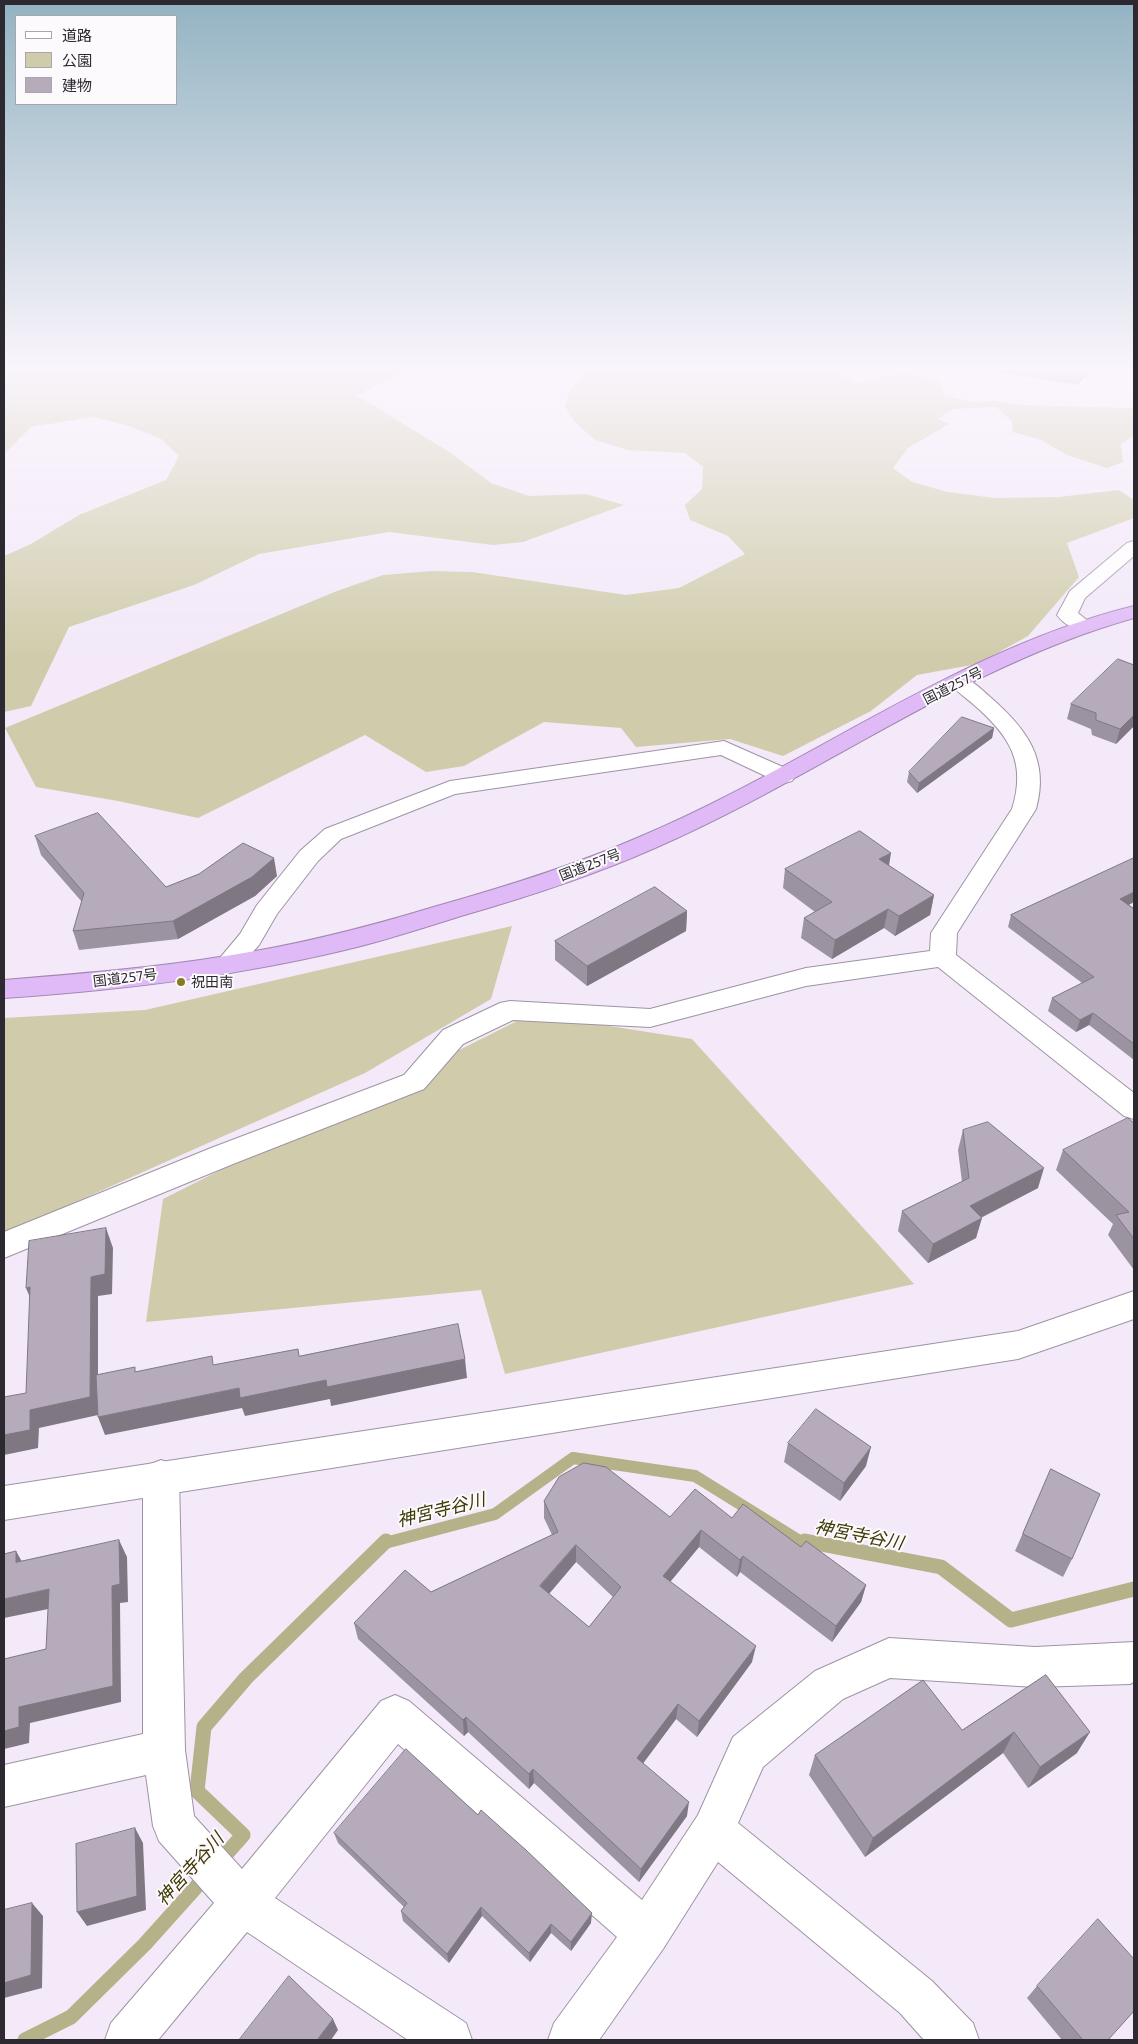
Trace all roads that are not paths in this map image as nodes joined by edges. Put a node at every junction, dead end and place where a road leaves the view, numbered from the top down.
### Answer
1 (1134, 548) edge
2 (1134, 612) edge
3 (1084, 626) junction
4 (958, 682) junction
5 (784, 776) junction
6 (944, 958) junction
7 (227, 965) junction
8 (4, 989) edge
9 (1132, 1104) edge
10 (4, 1245) edge
11 (1134, 1305) edge
12 (161, 1477) junction
13 (4, 1503) edge
14 (1134, 1662) edge
15 (164, 1750) junction
16 (4, 1786) edge
17 (713, 1830) junction
18 (239, 1899) junction
19 (647, 1933) junction
20 (128, 2040) edge
21 (449, 2040) edge
22 (571, 2040) edge
23 (956, 2040) edge

1 - 3 street
2 - 3 highway, 国道257号
3 - 4 highway, 国道257号
4 - 5 highway, 国道257号
4 - 6 street
5 - 7 highway, 国道257号
5 - 7 street
6 - 9 street
6 - 10 street
7 - 8 highway, 国道257号
11 - 12 street
12 - 13 street
12 - 15 street
14 - 17 street
15 - 16 street
15 - 18 street
17 - 19 street
17 - 23 street
18 - 19 street
18 - 20 street
18 - 21 street
19 - 22 street

